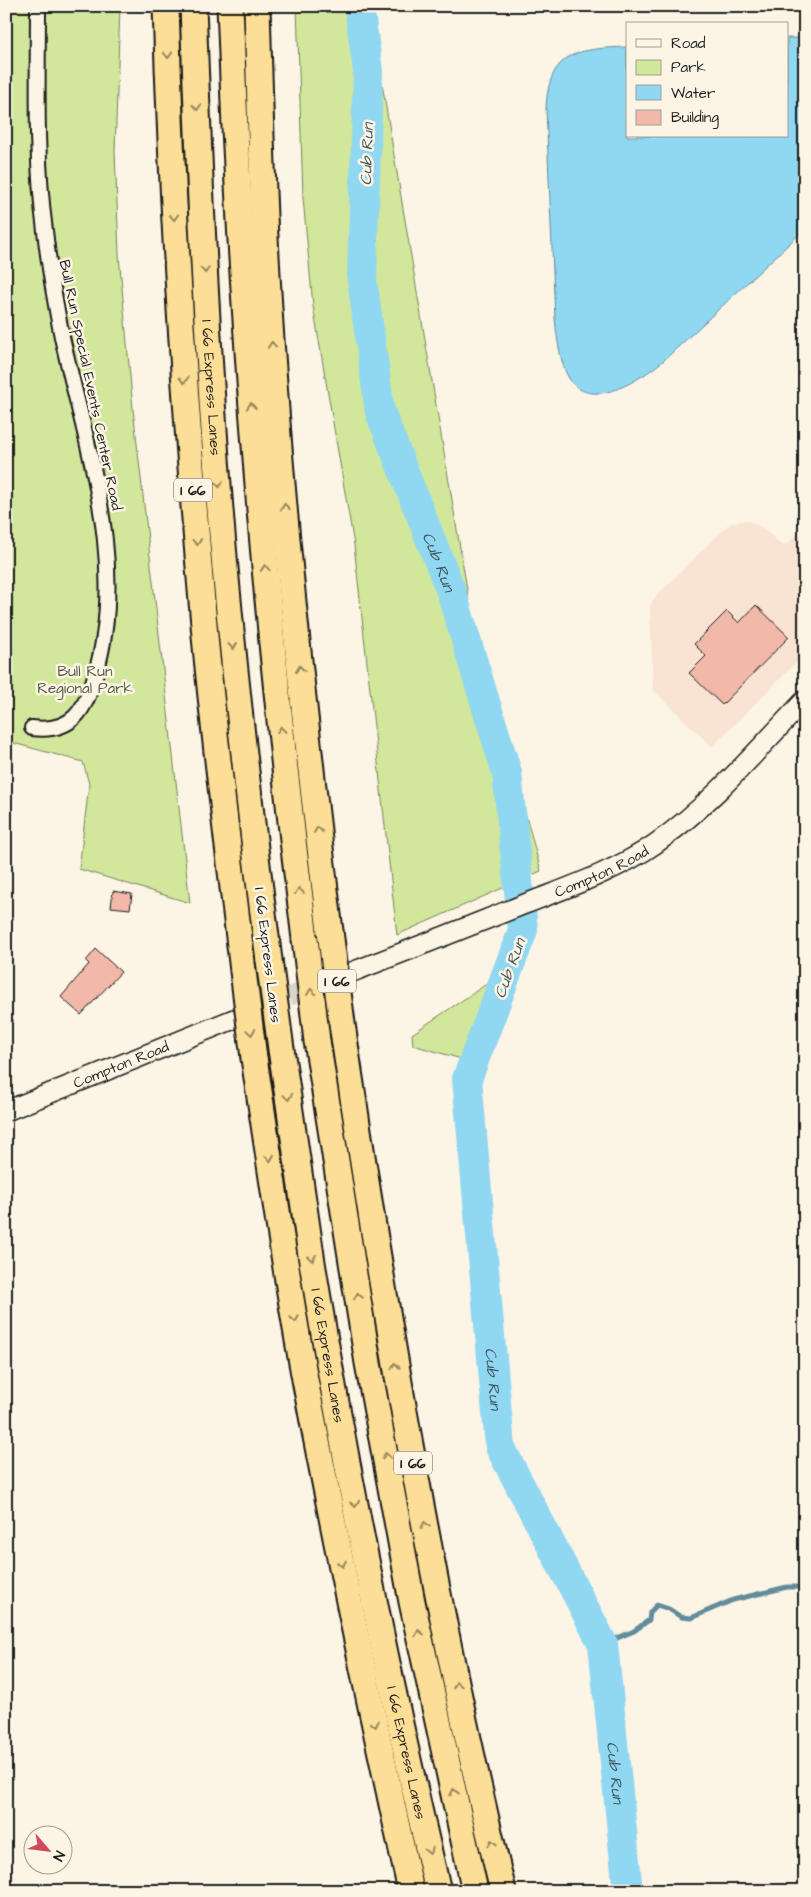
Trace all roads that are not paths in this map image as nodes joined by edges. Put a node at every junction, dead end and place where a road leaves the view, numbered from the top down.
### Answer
1 (38, 6) edge
2 (166, 6) edge
3 (193, 6) edge
4 (230, 6) edge
5 (257, 6) edge
6 (805, 700) edge
7 (32, 728) dead end
8 (352, 972) dead end
9 (234, 1019) tunnel mouth
10 (6, 1111) edge
11 (411, 1891) edge
12 (438, 1891) edge
13 (475, 1891) edge
14 (503, 1891) edge

1 - 7 street, Bull Run Special Events Center Road
2 -> 11 highway, I 66, bridge
3 -> 12 highway, I 66 Express Lanes, bridge
13 -> 4 highway, bridge
14 -> 5 highway, I 66, bridge
6 - 8 street, Compton Road
9 - 10 street, Compton Road

